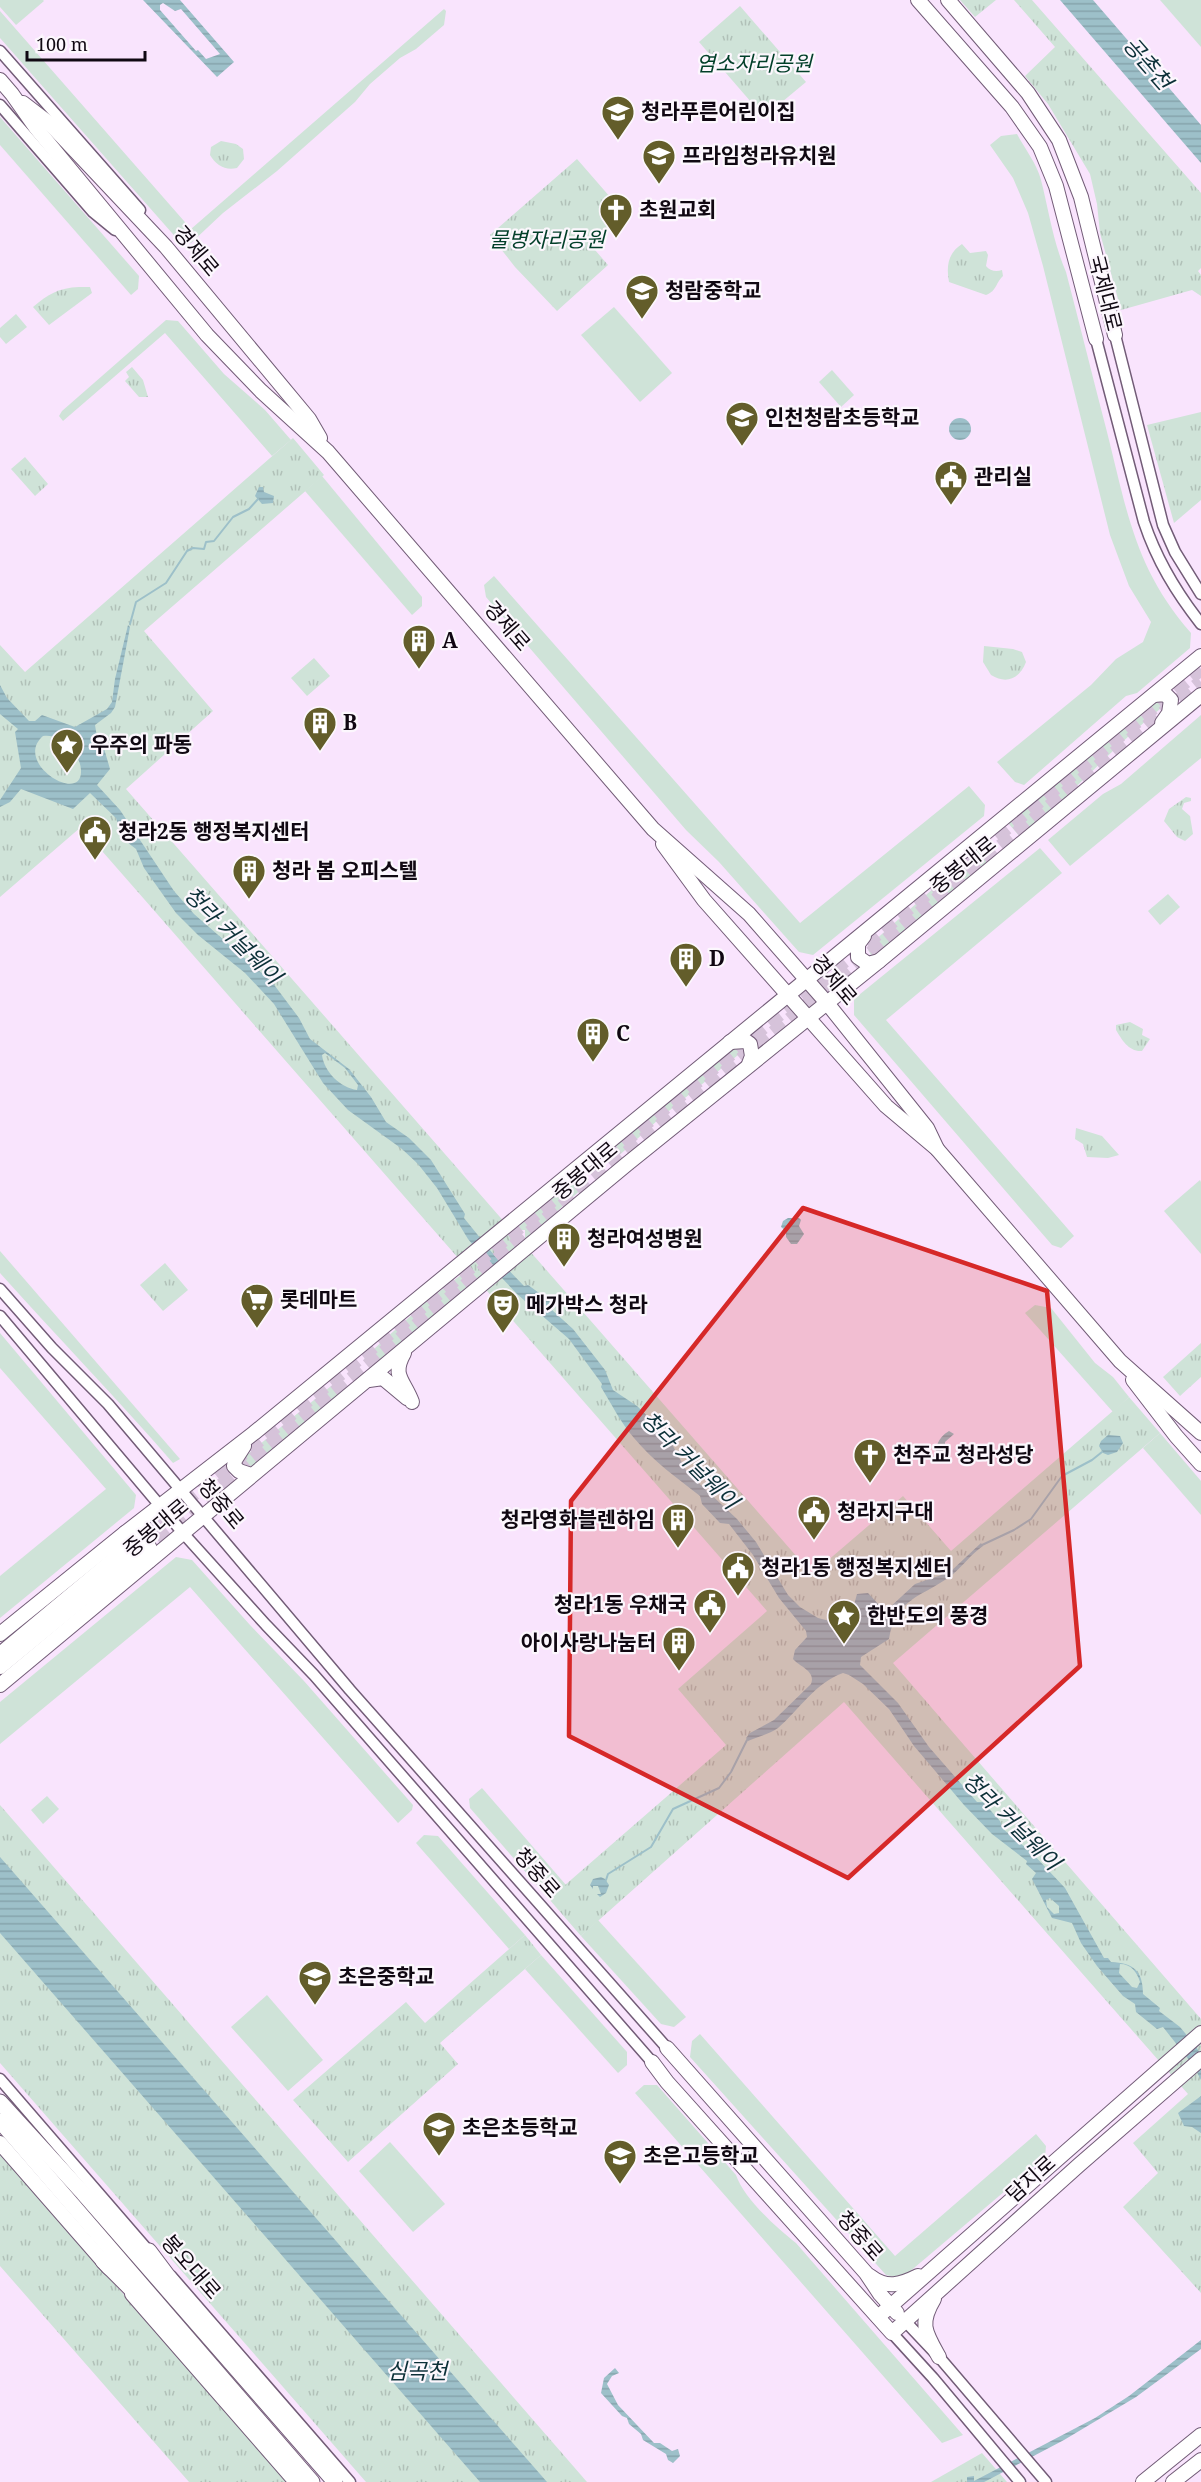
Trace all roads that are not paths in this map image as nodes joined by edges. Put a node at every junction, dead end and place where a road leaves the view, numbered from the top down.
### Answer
1 (918, 0) edge
2 (948, 0) edge
3 (0, 51) edge
4 (0, 80) edge
5 (12, 94) junction
6 (0, 105) edge
7 (135, 247) junction
8 (166, 247) junction
9 (1115, 335) joint
10 (1096, 339) joint
11 (328, 452) junction
12 (1201, 594) edge
13 (1201, 624) edge
14 (1201, 656) edge
15 (1154, 695) junction
16 (1201, 695) edge
17 (1153, 734) junction
18 (653, 828) junction
19 (869, 930) junction
20 (879, 961) junction
21 (808, 980) junction
22 (788, 995) junction
23 (827, 1003) junction
24 (807, 1018) junction
25 (730, 1042) junction
26 (749, 1064) junction
27 (937, 1149) junction
28 (0, 1289) edge
29 (0, 1316) edge
30 (406, 1349) junction
31 (1120, 1361) junction
32 (369, 1380) junction
33 (254, 1433) junction
34 (1201, 1433) edge
35 (1201, 1464) edge
36 (251, 1475) junction
37 (182, 1490) junction
38 (160, 1505) junction
39 (203, 1516) junction
40 (183, 1533) junction
41 (136, 1548) junction
42 (0, 1634) edge
43 (0, 1654) edge
44 (0, 1667) edge
45 (0, 1685) edge
46 (1201, 2033) edge
47 (667, 2048) joint
48 (1201, 2059) edge
49 (652, 2062) joint
50 (0, 2079) edge
51 (0, 2102) edge
52 (0, 2121) edge
53 (0, 2143) edge
54 (149, 2251) junction
55 (103, 2260) junction
56 (866, 2273) junction
57 (929, 2273) junction
58 (940, 2289) junction
59 (890, 2306) junction
60 (878, 2317) junction
61 (904, 2321) junction
62 (892, 2332) junction
63 (939, 2357) junction
64 (255, 2391) junction
65 (241, 2400) junction
66 (280, 2419) junction
67 (267, 2429) junction
68 (1201, 2435) edge
69 (1201, 2460) edge
70 (1045, 2481) edge
71 (296, 2482) edge
72 (306, 2482) edge
73 (312, 2482) edge
74 (335, 2482) edge
75 (343, 2482) edge
76 (350, 2482) edge
77 (1020, 2482) edge
78 (1143, 2482) edge
79 (1173, 2482) edge

1 - 10 main road, 국제대로
2 - 9 main road, 국제대로
3 - 8 street
4 - 5 main road, 경제로
5 - 7 main road, 경제로
5 - 8 main road, 경제로
6 - 7 street
7 - 11 main road, 경제로
8 - 11 main road, 경제로
9 - 12 street, 국제대로
10 - 13 street, 국제대로
11 - 18 main road, 경제로
14 - 15 main road, 중봉대로
15 - 17 main road
15 - 19 main road, 중봉대로
16 - 17 main road, 중봉대로
17 - 20 main road, 중봉대로
18 - 21 main road, 경제로
18 - 22 main road, 경제로
19 - 20 main road
19 - 21 main road, 중봉대로
20 - 23 main road, 중봉대로
21 - 22 main road, 중봉대로
21 - 23 main road, 경제로
22 - 24 main road, 경제로
22 - 25 main road, 중봉대로
23 - 24 main road, 중봉대로
23 - 27 main road, 경제로
24 - 26 main road, 중봉대로
24 - 27 main road, 경제로
25 - 26 main road
25 - 33 main road, 중봉대로
26 - 30 main road, 중봉대로
27 - 31 main road, 경제로
28 - 37 street, 청중로
29 - 38 street, 청중로
30 - 32 main road, 중봉대로
30 - 32 main road
31 - 34 main road, 경제로
31 - 35 main road, 경제로
32 - 36 main road, 중봉대로
33 - 36 main road
33 - 37 main road, 중봉대로
36 - 39 main road, 중봉대로
37 - 38 main road, 중봉대로
37 - 39 street, 청중로
38 - 40 street, 청중로
38 - 41 main road, 중봉대로
39 - 40 main road, 중봉대로
39 - 47 street, 청중로
40 - 41 main road, 중봉대로
40 - 49 street, 청중로
41 - 42 main road, 중봉대로
41 - 43 main road, 중봉대로
41 - 44 main road, 중봉대로
41 - 45 main road, 중봉대로
46 - 57 main road
47 - 56 main road, 청중로
48 - 58 main road, 담지로
49 - 60 main road, 청중로
50 - 54 street, 봉오대로
51 - 64 highway, 봉오대로
52 - 65 highway
53 - 55 main road
54 - 64 highway
54 - 76 street, 봉오대로
55 - 65 highway
55 - 71 main road
56 - 57 main road
56 - 59 main road, 청중로
57 - 59 main road
58 - 61 main road, 담지로
58 - 63 main road
59 - 60 main road
59 - 61 main road, 청중로
60 - 62 main road, 청중로
61 - 62 main road, 담지로
61 - 63 street, 청중로
62 - 77 street
63 - 70 street, 청중로
64 - 66 highway, 봉오대로
65 - 67 highway
66 - 74 highway, 봉오대로
66 - 75 highway
67 - 72 highway
67 - 73 highway
68 - 78 main road
69 - 79 main road

